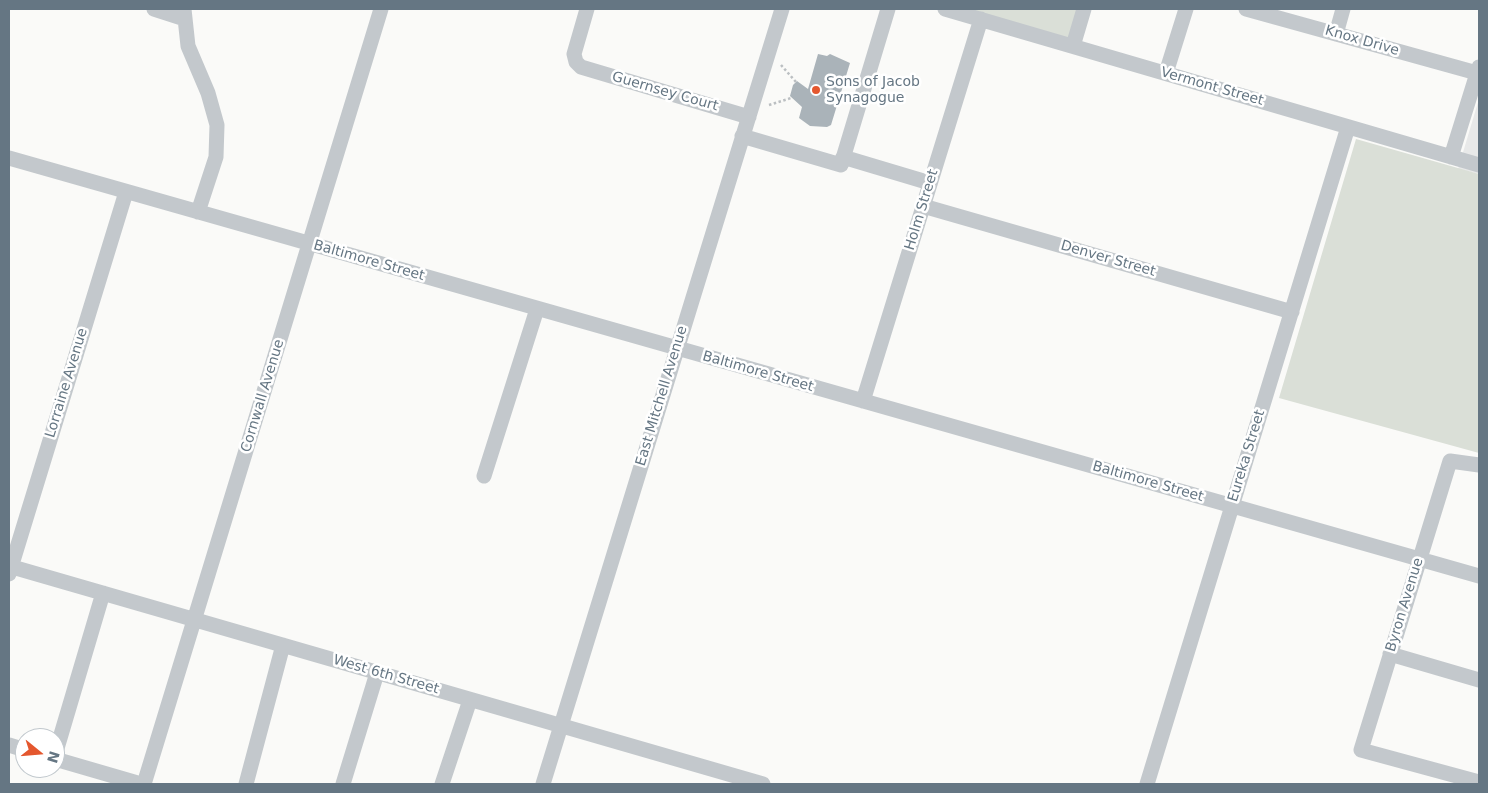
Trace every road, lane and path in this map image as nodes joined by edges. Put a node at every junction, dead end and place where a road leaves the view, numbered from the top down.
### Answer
1 (154, 9) edge
2 (381, 9) edge
3 (586, 9) edge
4 (782, 9) edge
5 (888, 9) edge
6 (945, 9) edge
7 (1084, 9) edge
8 (1186, 9) edge
9 (1246, 9) edge
10 (1343, 9) edge
11 (184, 14) edge
12 (981, 19) junction
13 (1336, 34) junction
14 (1073, 46) junction
15 (781, 65) dead end
16 (1478, 70) edge
17 (1166, 73) junction
18 (796, 82) dead end
19 (791, 98) dead end
20 (769, 106) dead end
21 (748, 117) junction
22 (1348, 127) junction
23 (742, 136) junction
24 (843, 157) junction
25 (1451, 157) junction
26 (9, 158) edge
27 (1479, 165) edge
28 (930, 183) junction
29 (126, 192) junction
30 (923, 206) junction
31 (198, 212) junction
32 (310, 244) junction
33 (537, 309) junction
34 (1292, 312) junction
35 (677, 349) junction
36 (864, 401) junction
37 (1479, 465) edge
38 (484, 476) dead end
39 (1232, 505) junction
40 (1419, 558) junction
41 (10, 569) edge
42 (1479, 576) edge
43 (103, 592) junction
44 (195, 619) junction
45 (283, 645) junction
46 (1390, 654) junction
47 (378, 673) junction
48 (1479, 680) edge
49 (470, 700) junction
50 (560, 726) junction
51 (63, 728) edge
52 (65, 760) edge
53 (1479, 782) edge
54 (143, 784) edge
55 (246, 784) edge
56 (343, 784) edge
57 (442, 784) edge
58 (543, 784) edge
59 (763, 784) edge
60 (1147, 784) edge

1 - 11 street
2 - 32 street, Cornwall Avenue
3 - 21 street, Guernsey Court
4 - 21 street, East Mitchell Avenue
5 - 24 street
6 - 12 street, Vermont Street
7 - 14 street
8 - 17 street
9 - 13 street, Knox Drive
10 - 13 street
11 - 31 street
12 - 14 street, Vermont Street
12 - 28 street, Holm Street
13 - 16 street, Knox Drive
14 - 17 street, Vermont Street
15 - 18 path
16 - 25 street
17 - 22 street, Vermont Street
19 - 20 path
21 - 23 street, East Mitchell Avenue
22 - 25 street, Vermont Street
22 - 34 street, Eureka Street
23 - 24 street
23 - 35 street, East Mitchell Avenue
24 - 28 street
25 - 27 street, Vermont Street
26 - 29 street, Baltimore Street
28 - 30 street, Holm Street
29 - 31 street, Baltimore Street
29 - 41 street, Lorraine Avenue
30 - 34 street, Denver Street
30 - 36 street, Holm Street
31 - 32 street, Baltimore Street
32 - 33 street, Baltimore Street
32 - 44 street, Cornwall Avenue
33 - 35 street, Baltimore Street
33 - 38 street
34 - 39 street, Eureka Street
35 - 36 street, Baltimore Street
35 - 50 street, East Mitchell Avenue
36 - 39 street, Baltimore Street
37 - 40 street, Byron Avenue
39 - 40 street, Baltimore Street
39 - 60 street, Eureka Street
40 - 42 street, Baltimore Street
40 - 46 street, Byron Avenue
41 - 43 street, West 6th Street
43 - 44 street, West 6th Street
43 - 51 street
44 - 45 street, West 6th Street
44 - 54 street, Cornwall Avenue
45 - 47 street, West 6th Street
45 - 55 street
46 - 48 street
46 - 53 street, Byron Avenue
47 - 49 street, West 6th Street
47 - 56 street
49 - 50 street, West 6th Street
49 - 57 street
50 - 58 street, East Mitchell Avenue
50 - 59 street, West 6th Street
52 - 54 street

